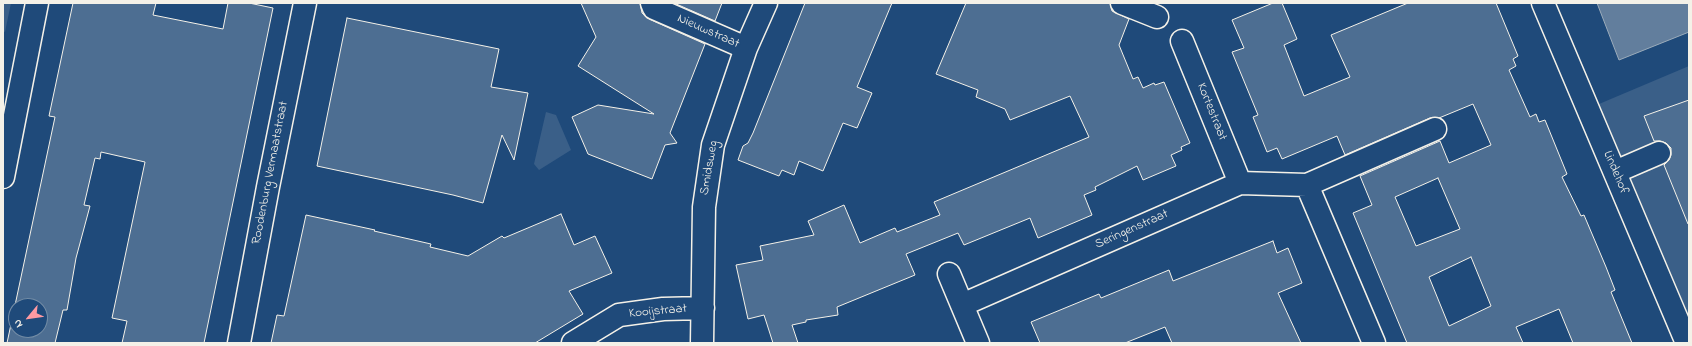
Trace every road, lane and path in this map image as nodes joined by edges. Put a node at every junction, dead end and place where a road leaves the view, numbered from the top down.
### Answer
1 (37, 3) edge
2 (305, 3) edge
3 (652, 3) edge
4 (766, 3) edge
5 (1122, 3) edge
6 (1543, 3) edge
7 (1157, 17) dead end
8 (1182, 41) dead end
9 (746, 48) junction
10 (11, 94) edge
11 (1435, 129) dead end
12 (1659, 153) dead end
13 (1615, 172) junction
14 (3, 176) edge
15 (1240, 183) junction
16 (1307, 185) junction
17 (949, 274) dead end
18 (962, 305) junction
19 (703, 308) junction
20 (1687, 338) edge
21 (239, 343) edge
22 (573, 343) edge
23 (702, 343) edge
24 (978, 343) edge
25 (1374, 343) edge

1 - 10 street
2 - 21 street, Roodenburg Vermaatstraat
3 - 9 street, Nieuwstraat
4 - 9 street, Smidsweg
5 - 7 street
6 - 13 street, Lindehof
8 - 15 street, Kortestraat
9 - 19 street, Smidsweg
10 - 14 street
11 - 16 street, Seringenstraat
12 - 13 street
13 - 20 street, Lindehof
15 - 16 street, Seringenstraat
15 - 18 street, Seringenstraat
16 - 25 street
17 - 18 street
18 - 24 street
19 - 22 street, Kooijstraat
19 - 23 street, Smidsweg

